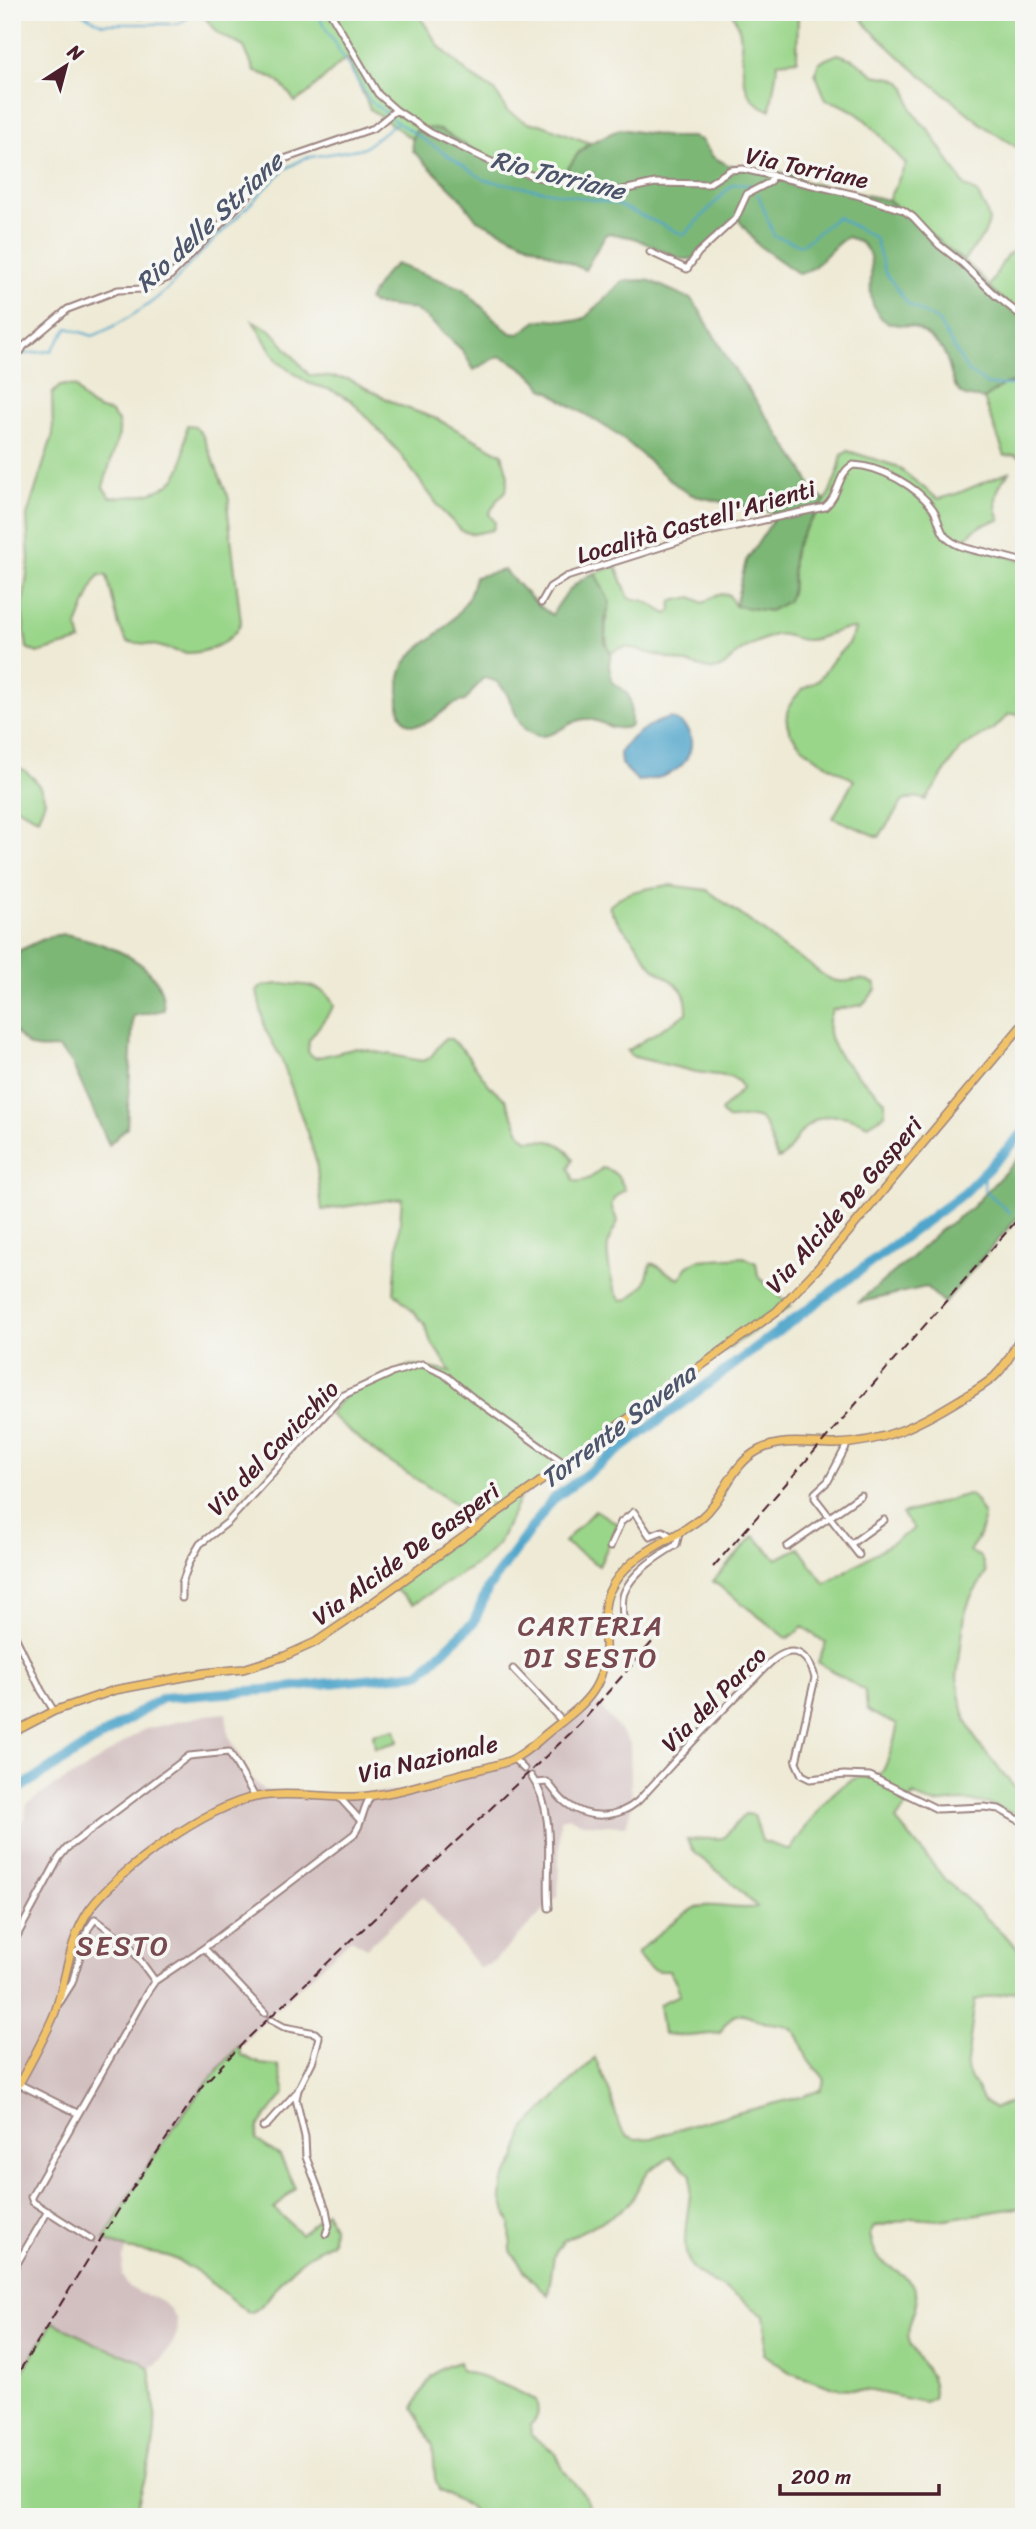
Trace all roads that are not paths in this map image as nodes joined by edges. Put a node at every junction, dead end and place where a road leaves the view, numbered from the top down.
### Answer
1 (114, 12) edge
2 (169, 12) edge
3 (330, 12) edge
4 (391, 114) junction
5 (772, 175) junction
6 (650, 252) dead end
7 (1024, 318) edge
8 (12, 347) edge
9 (19, 352) edge
10 (1024, 562) edge
11 (541, 603) dead end
12 (1024, 1023) edge
13 (1024, 1329) edge
14 (849, 1443) junction
15 (565, 1464) junction
16 (861, 1495) dead end
17 (830, 1516) junction
18 (884, 1520) dead end
19 (675, 1535) junction
20 (850, 1544) junction
21 (610, 1547) dead end
22 (786, 1547) dead end
23 (859, 1555) dead end
24 (182, 1598) dead end
25 (623, 1621) dead end
26 (12, 1630) edge
27 (513, 1669) dead end
28 (54, 1711) junction
29 (562, 1721) junction
30 (12, 1733) edge
31 (514, 1759) junction
32 (524, 1769) dead end
33 (531, 1776) dead end
34 (536, 1783) junction
35 (371, 1796) junction
36 (255, 1797) junction
37 (339, 1797) junction
38 (355, 1797) junction
39 (362, 1811) junction
40 (355, 1812) junction
41 (360, 1820) junction
42 (1024, 1824) edge
43 (549, 1908) dead end
44 (12, 1945) edge
45 (204, 1948) junction
46 (155, 1981) junction
47 (57, 2006) junction
48 (265, 2013) dead end
49 (271, 2020) dead end
50 (19, 2084) junction
51 (296, 2093) junction
52 (12, 2096) edge
53 (76, 2113) junction
54 (263, 2127) dead end
55 (48, 2211) junction
56 (326, 2234) dead end
57 (91, 2239) dead end
58 (12, 2272) edge

1 - 2 street
3 - 4 street, Via Torriane
4 - 5 street, Via Torriane
4 - 9 street
5 - 6 street
5 - 7 street, Via Torriane
8 - 9 street
10 - 11 street, Località Castell'Arienti
12 - 15 main road, Via Alcide De Gasperi
13 - 14 main road, Via Nazionale
14 - 17 street
14 - 19 main road, Via Nazionale
15 - 24 street, Via del Cavicchio
15 - 28 main road, Via Alcide De Gasperi
16 - 17 street
17 - 20 street
17 - 22 street
18 - 20 street
19 - 21 street
19 - 25 street, Via Nazionale
19 - 29 main road, Via Nazionale
20 - 23 street
26 - 28 street
27 - 29 street
28 - 30 main road, Via Alcide De Gasperi
29 - 31 main road, Via Nazionale
31 - 32 street
31 - 35 main road, Via Nazionale
33 - 34 street, Via del Parco
34 - 42 street, Via del Parco
34 - 43 street
35 - 38 main road, Via Nazionale
35 - 39 street
36 - 37 main road, Via Nazionale
36 - 44 street
36 - 47 main road, Via Nazionale
37 - 38 main road, Via Nazionale
37 - 40 street
38 - 39 street
38 - 40 street
39 - 41 street
40 - 41 street
41 - 45 street
45 - 46 street
45 - 48 street
46 - 47 street
46 - 53 street
47 - 50 main road, Via Nazionale
49 - 51 street
50 - 52 main road, Via Nazionale
50 - 53 street
51 - 54 street
51 - 56 street
53 - 55 street
55 - 57 street
55 - 58 street

